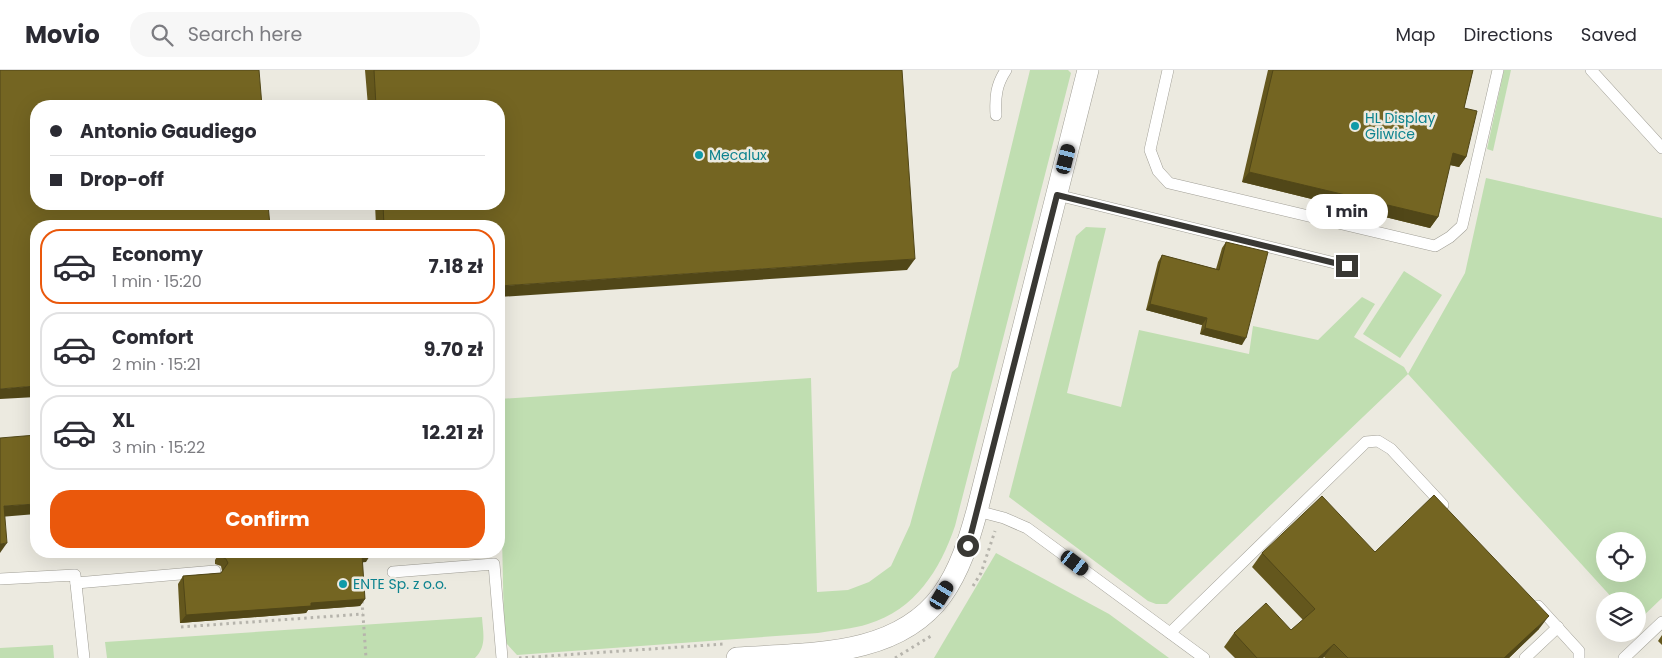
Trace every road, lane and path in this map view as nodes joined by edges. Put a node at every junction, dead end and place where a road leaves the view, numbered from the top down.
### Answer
1 (1006, 70) edge
2 (1088, 70) edge
3 (1168, 70) edge
4 (1498, 70) edge
5 (1591, 70) edge
6 (996, 115) dead end
7 (1662, 148) edge
8 (1057, 195) junction
9 (1347, 266) dead end
10 (977, 511) junction
11 (1449, 512) edge
12 (216, 571) edge
13 (393, 572) dead end
14 (0, 579) edge
15 (76, 583) junction
16 (362, 595) edge
17 (1531, 598) edge
18 (363, 614) junction
19 (1662, 622) edge
20 (181, 626) dead end
21 (1558, 627) junction
22 (1170, 633) junction
23 (736, 650) edge
24 (84, 658) edge
25 (366, 658) edge
26 (502, 658) edge
27 (519, 658) edge
28 (1204, 658) edge
29 (1525, 658) edge
30 (1579, 658) edge
31 (1624, 658) edge

1 - 6 lane
2 - 8 street
3 - 4 lane
5 - 7 lane
8 - 9 lane
8 - 10 street
10 - 22 lane
10 - 23 street
11 - 22 lane
12 - 15 lane
13 - 26 lane
14 - 15 lane
15 - 24 lane
16 - 18 path
17 - 21 lane
18 - 20 path
18 - 25 path
19 - 31 lane
21 - 29 lane
21 - 30 lane
22 - 28 lane
23 - 27 path

